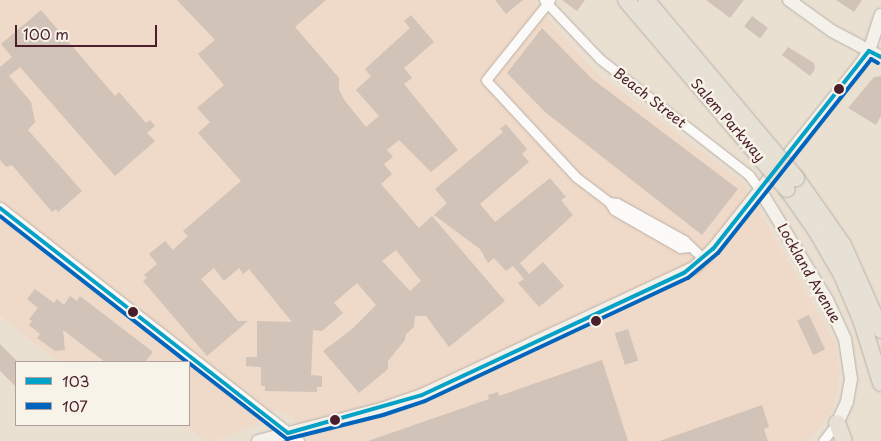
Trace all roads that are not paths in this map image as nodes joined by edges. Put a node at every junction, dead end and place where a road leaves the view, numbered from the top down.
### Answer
1 (626, 0) edge
2 (646, 0) edge
3 (790, 0) edge
4 (547, 1) edge
5 (881, 15) edge
6 (869, 51) junction
7 (881, 57) edge
8 (792, 183) junction
9 (760, 190) junction
10 (0, 208) edge
11 (704, 258) junction
12 (881, 330) edge
13 (881, 382) edge
14 (837, 423) junction
15 (288, 433) junction
16 (258, 441) edge
17 (299, 441) edge
18 (824, 441) edge
19 (844, 441) edge

1 - 8 highway, Salem Parkway, bridge
2 - 8 highway, Salem Parkway, bridge
3 - 6 main road
4 - 9 street, Beach Street
4 - 11 street
5 - 6 main road
6 - 7 main road
6 - 9 main road
8 - 12 highway, Salem Parkway
8 - 13 highway, Salem Parkway
9 - 11 main road
9 - 14 main road, Lockland Avenue
10 - 15 street
11 - 15 main road
14 - 18 street, Lockland Avenue
14 - 19 highway
15 - 16 main road
15 - 17 street

